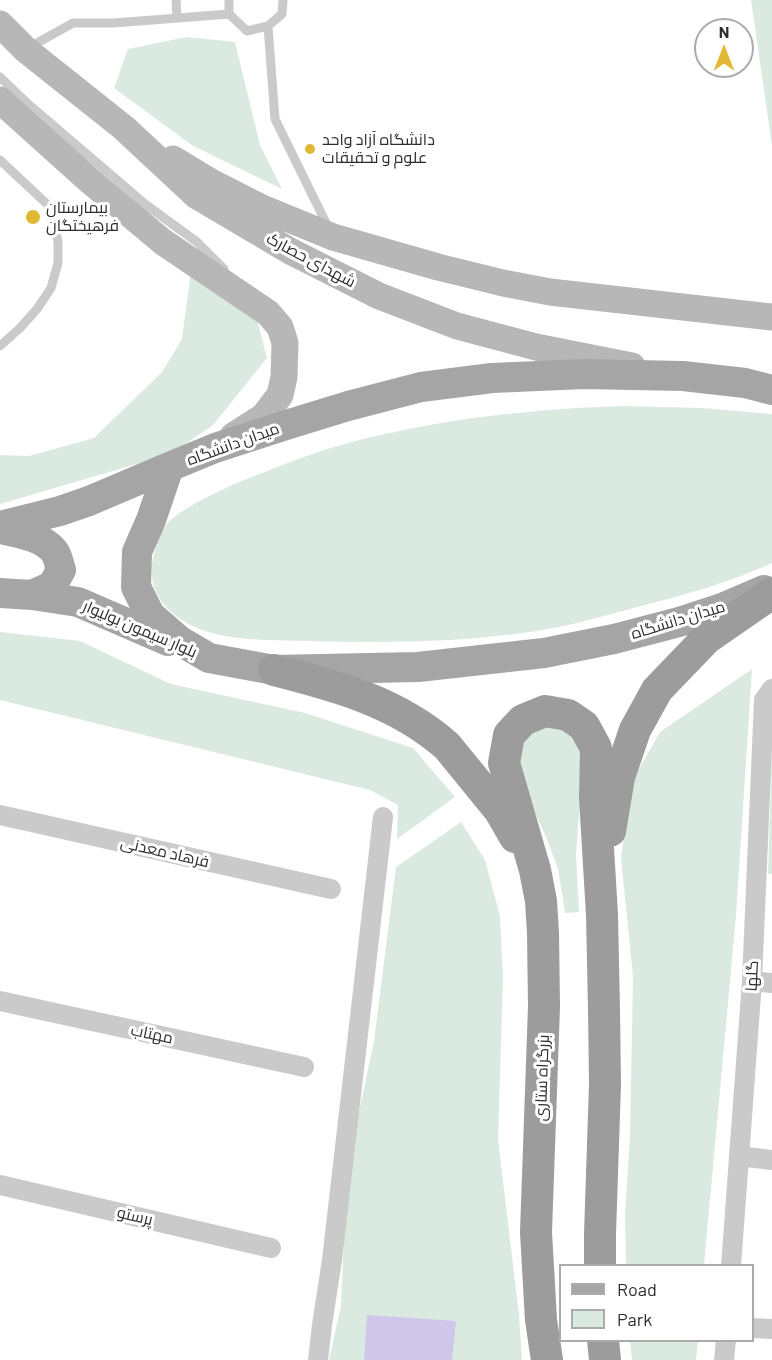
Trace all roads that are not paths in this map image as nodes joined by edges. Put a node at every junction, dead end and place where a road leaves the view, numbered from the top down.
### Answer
1 (176, 0) edge
2 (229, 0) edge
3 (283, 0) edge
4 (229, 14) junction
5 (177, 18) junction
6 (0, 24) edge
7 (268, 26) junction
8 (26, 50) junction
9 (0, 77) edge
10 (0, 100) edge
11 (124, 128) junction
12 (0, 160) edge
13 (333, 237) junction
14 (268, 313) junction
15 (772, 317) edge
16 (0, 346) edge
17 (683, 376) junction
18 (772, 390) edge
19 (215, 448) junction
20 (169, 467) junction
21 (0, 527) edge
22 (772, 587) edge
23 (0, 593) edge
24 (772, 593) edge
25 (32, 594) junction
26 (209, 658) junction
27 (274, 670) junction
28 (772, 689) edge
29 (0, 814) edge
30 (383, 817) dead end
31 (535, 870) junction
32 (331, 889) dead end
33 (602, 915) junction
34 (752, 981) junction
35 (772, 983) edge
36 (0, 1001) edge
37 (304, 1067) dead end
38 (739, 1156) junction
39 (772, 1160) edge
40 (0, 1185) edge
41 (271, 1248) dead end
42 (600, 1264) edge
43 (731, 1264) edge
44 (754, 1328) edge
45 (772, 1329) edge
46 (603, 1342) edge
47 (726, 1342) edge
48 (318, 1360) edge
49 (547, 1360) edge
50 (604, 1360) edge
51 (724, 1360) edge

1 - 5 lane
2 - 4 lane
3 - 7 lane
4 - 5 lane
4 - 7 lane
5 - 8 lane
6 - 8 main road, شهدای حصارک
7 - 13 lane
8 - 11 main road, شهدای حصارک
9 - 14 lane
10 - 14 main road
11 - 13 main road
11 - 17 main road, شهدای حصارک
12 - 16 lane
13 - 15 main road
14 - 19 main road
17 - 18 main road, میدان دانشگاه
17 - 19 main road, میدان دانشگاه
19 - 20 main road, میدان دانشگاه
20 - 21 main road
20 - 26 main road, میدان دانشگاه
21 - 25 main road
22 - 27 main road, میدان دانشگاه
23 - 25 main road, بلوار سیمون بولیوار
24 - 33 highway
25 - 26 main road, بلوار سیمون بولیوار
26 - 27 main road, میدان دانشگاه
27 - 31 highway
28 - 34 street, گلها
29 - 32 street, فرهاد معدنی
30 - 48 street
31 - 33 highway, بزرگراه ستاری
31 - 49 highway, بزرگراه ستاری
33 - 42 highway
34 - 35 street
34 - 38 street, گلها
36 - 37 street, مهتاب
38 - 39 street
38 - 43 street, گلها
40 - 41 street, پرستو
44 - 45 street
46 - 50 highway
47 - 51 street

